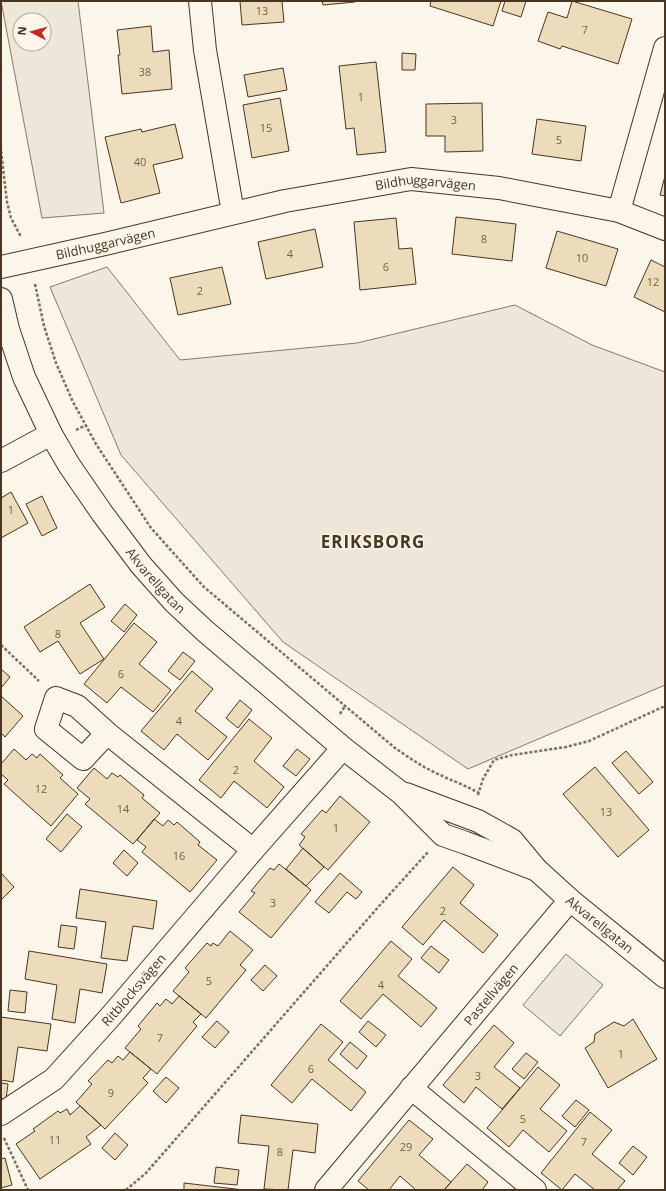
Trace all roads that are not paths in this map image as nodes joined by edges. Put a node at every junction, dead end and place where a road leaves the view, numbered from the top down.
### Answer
1 (200, 1) edge
2 (665, 48) edge
3 (619, 211) junction
4 (233, 213) junction
5 (665, 229) edge
6 (1, 267) edge
7 (1, 299) edge
8 (51, 434) junction
9 (1, 461) edge
10 (107, 733) junction
11 (343, 748) junction
12 (401, 793) junction
13 (253, 850) junction
14 (537, 870) junction
15 (570, 900) junction
16 (665, 976) edge
17 (411, 1088) junction
18 (1, 1114) edge
19 (326, 1190) edge
20 (535, 1190) edge

1 - 4 street
2 - 3 street
3 - 4 street, Bildhuggarvägen
3 - 5 street, Bildhuggarvägen
4 - 6 street, Bildhuggarvägen
7 - 8 street, Akvarellgatan
8 - 9 street
8 - 11 street, Akvarellgatan
10 - 10 street
10 - 13 street
11 - 12 street, Akvarellgatan
11 - 13 street, Ritblocksvägen
12 - 14 street, Akvarellgatan
12 - 14 street, Akvarellgatan
13 - 18 street, Ritblocksvägen
14 - 15 street, Akvarellgatan
15 - 16 street, Akvarellgatan
15 - 17 street, Pastellvägen
17 - 19 street, Pastellvägen
17 - 20 street

